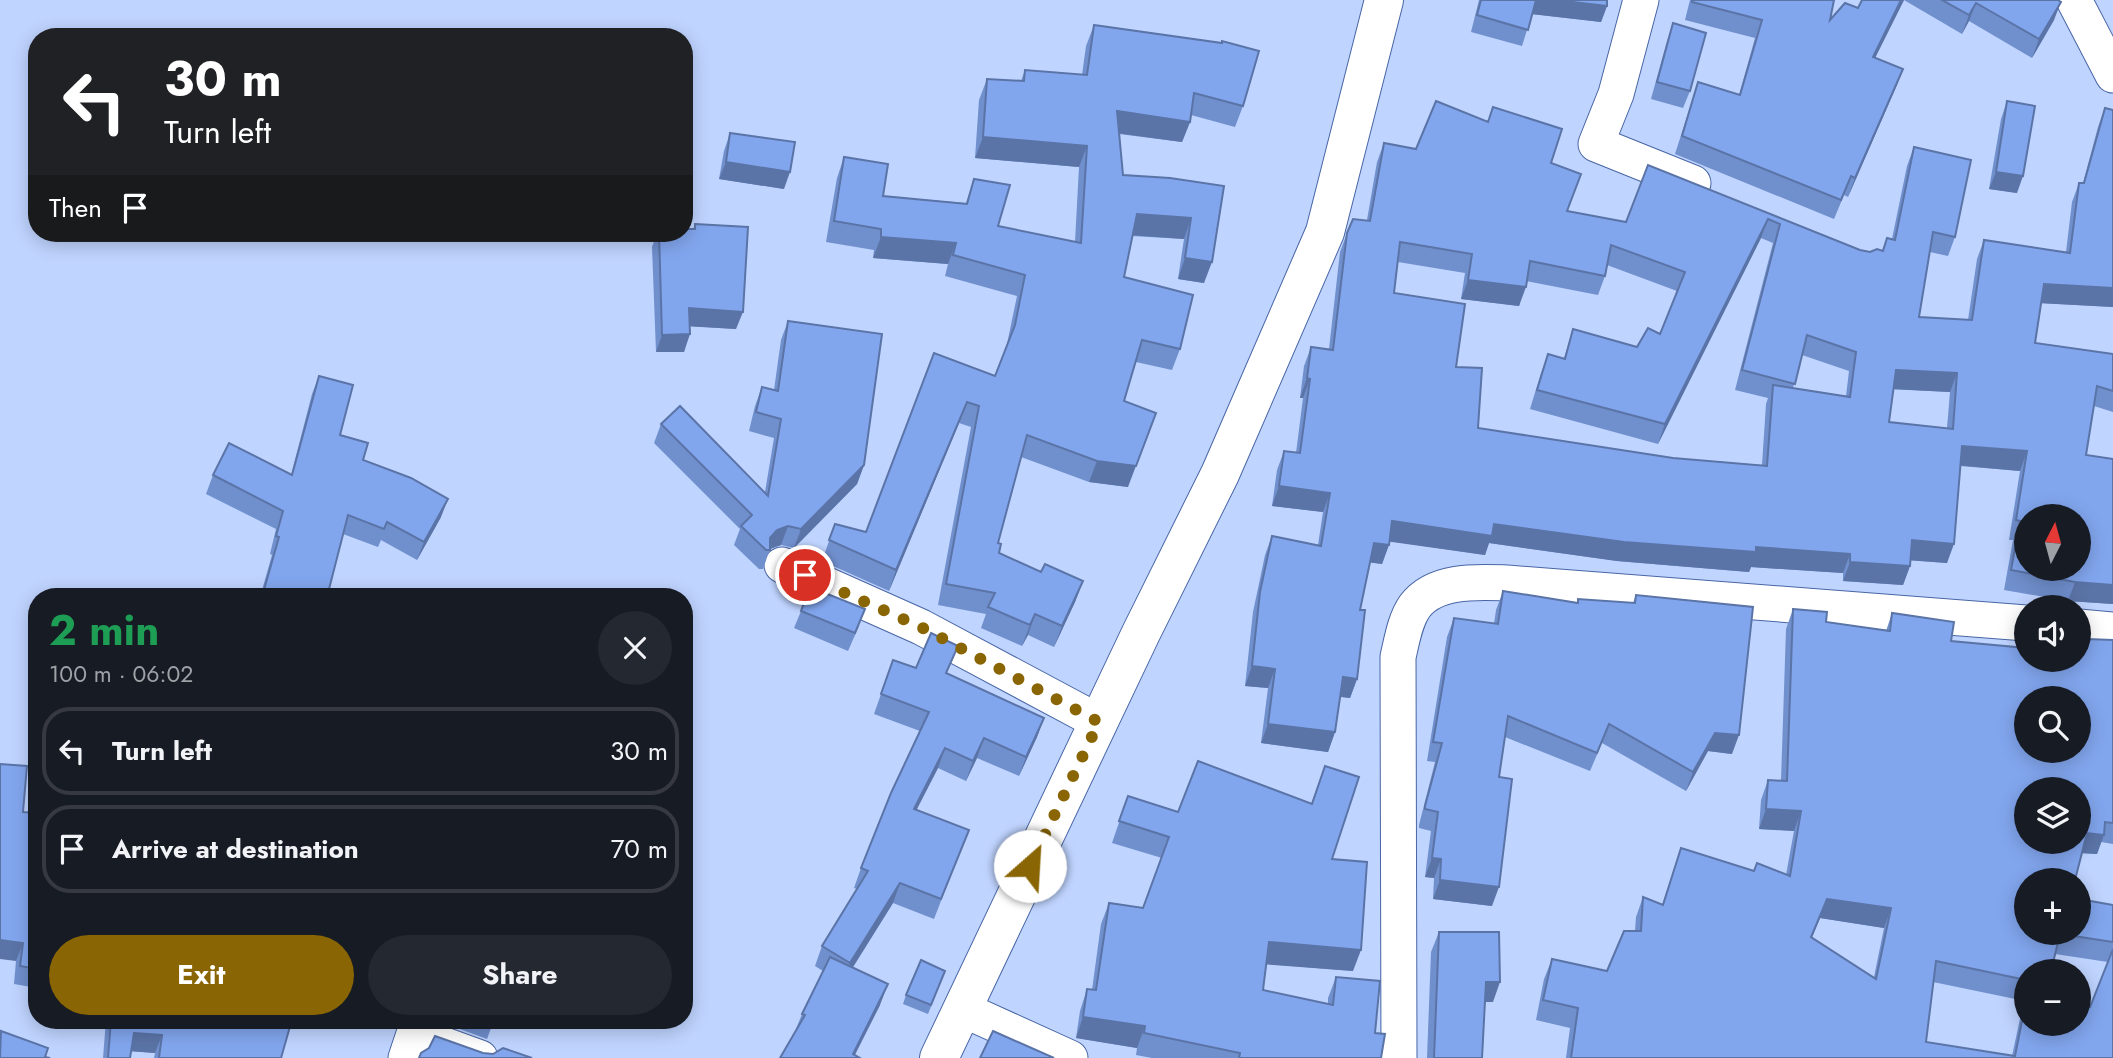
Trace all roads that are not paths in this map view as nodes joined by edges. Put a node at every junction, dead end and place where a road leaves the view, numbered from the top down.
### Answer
1 (1384, 0) edge
2 (1640, 0) edge
3 (2074, 0) edge
4 (2113, 75) edge
5 (1722, 195) edge
6 (782, 565) dead end
7 (2014, 622) edge
8 (2091, 629) edge
9 (2113, 630) edge
10 (1099, 722) junction
11 (962, 1009) junction
12 (406, 1058) edge
13 (480, 1058) edge
14 (939, 1058) edge
15 (1070, 1058) edge
16 (1399, 1058) edge

1 - 10 street
2 - 5 street
3 - 4 street
6 - 10 street
7 - 16 street
8 - 9 street
10 - 11 street
11 - 14 street
11 - 15 street
12 - 13 street

